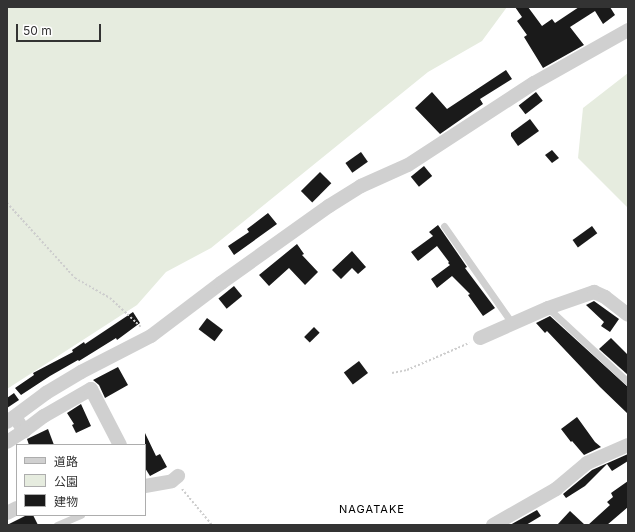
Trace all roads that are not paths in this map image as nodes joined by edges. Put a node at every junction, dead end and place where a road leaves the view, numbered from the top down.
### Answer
1 (628, 30) edge
2 (444, 226) dead end
3 (548, 308) junction
4 (628, 315) edge
5 (512, 323) junction
6 (480, 338) road end
7 (628, 382) edge
8 (11, 420) edge
9 (24, 430) junction
10 (7, 442) edge
11 (119, 444) edge
12 (628, 445) edge
13 (177, 478) road end
14 (146, 486) edge
15 (79, 516) edge
16 (57, 525) edge
17 (493, 525) edge

1 - 8 street
2 - 5 lane
3 - 4 street
3 - 5 street
3 - 7 lane
5 - 6 street
8 - 9 street
9 - 10 street
9 - 11 street
12 - 17 street
13 - 14 street
15 - 16 lane

